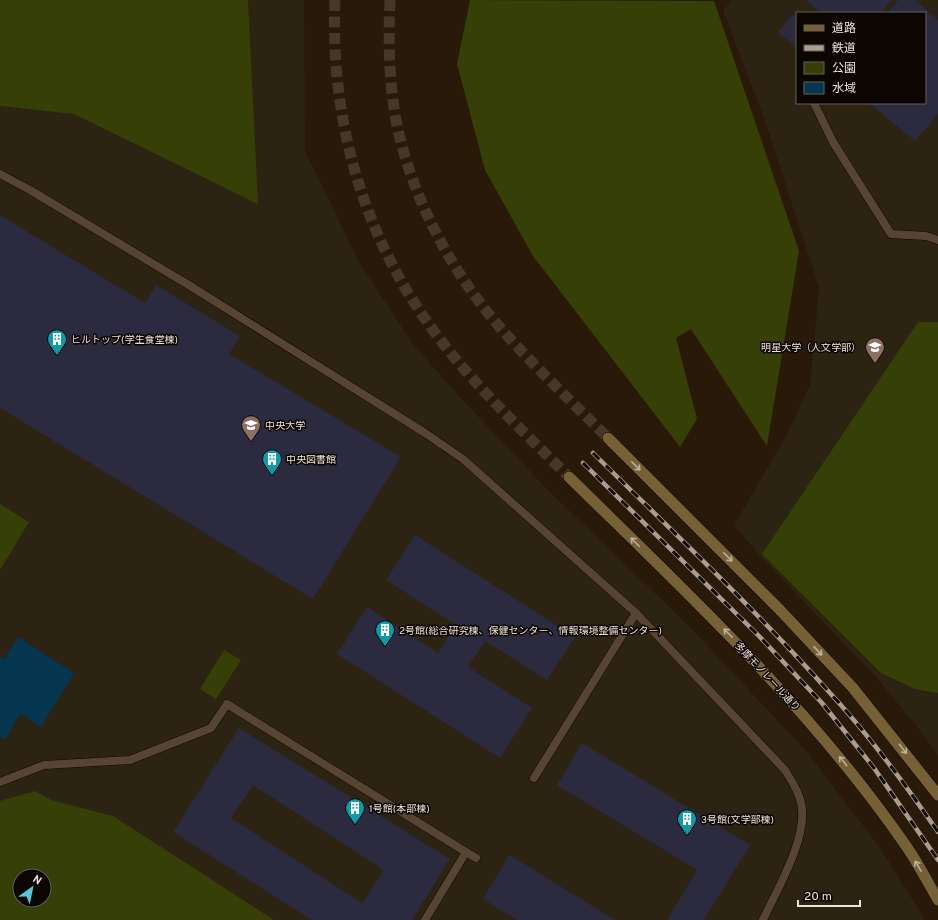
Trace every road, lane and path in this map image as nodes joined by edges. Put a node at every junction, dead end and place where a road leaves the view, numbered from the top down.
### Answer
1 (814, 104) edge
2 (0, 174) edge
3 (938, 240) edge
4 (608, 438) tunnel mouth
5 (569, 477) tunnel mouth
6 (636, 614) junction
7 (534, 778) dead end
8 (0, 782) edge
9 (938, 795) edge
10 (466, 852) junction
11 (476, 858) dead end
12 (938, 900) edge
13 (425, 920) edge
14 (763, 920) edge

1 - 3 lane
2 - 6 lane
4 -> 9 main road
12 -> 5 main road, 多摩モノレール通り
6 - 7 lane
6 - 14 lane
8 - 10 lane
10 - 11 lane
10 - 13 lane

